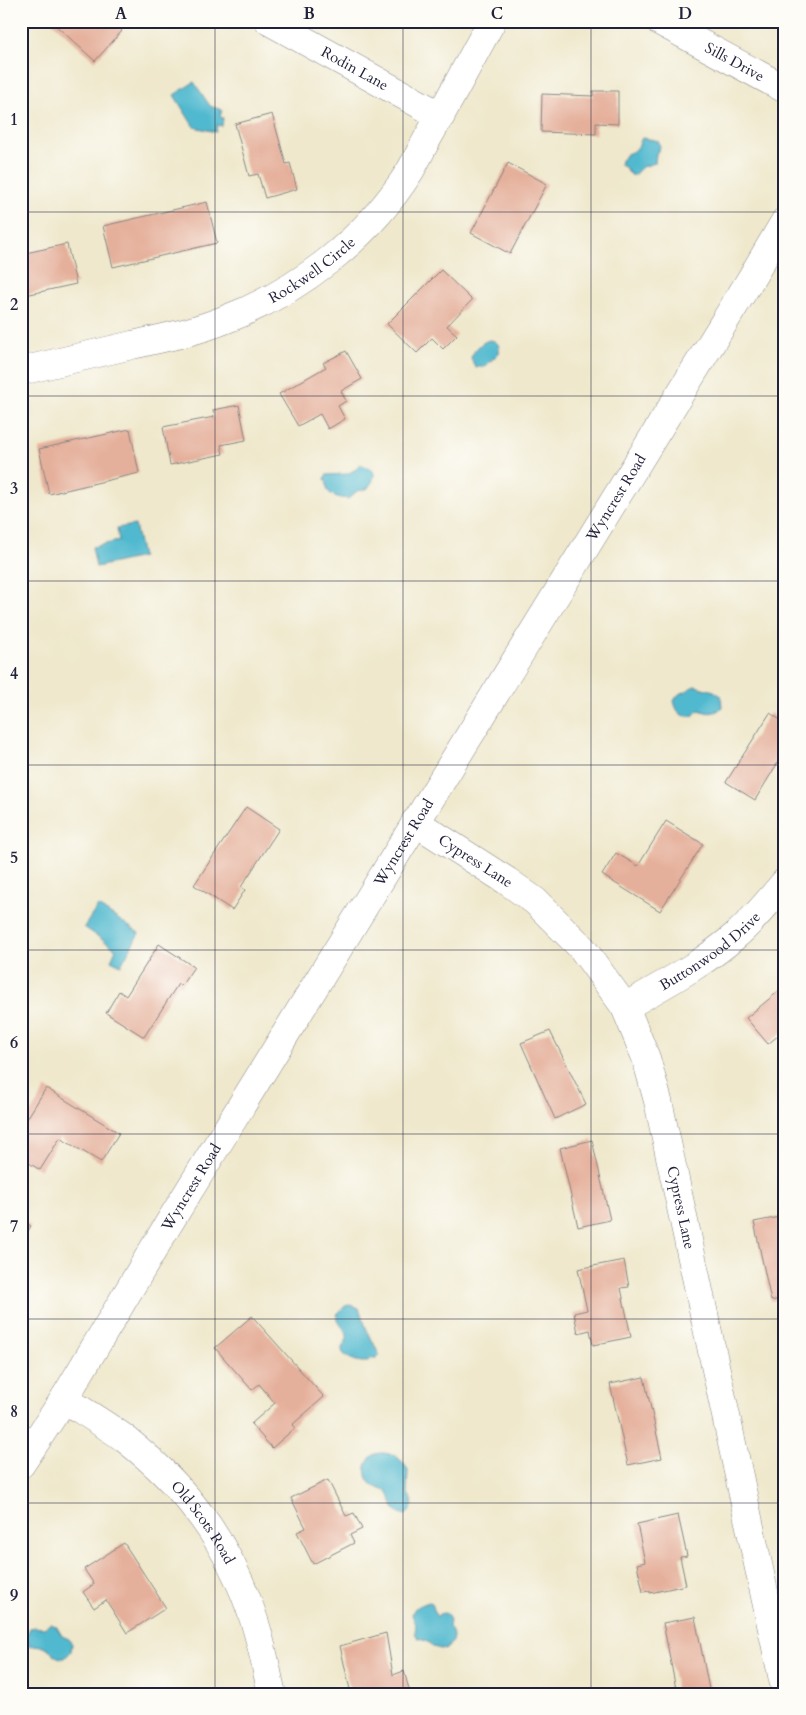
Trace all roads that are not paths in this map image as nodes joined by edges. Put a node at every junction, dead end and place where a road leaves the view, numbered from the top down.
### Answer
1 (269, 21) edge
2 (492, 21) edge
3 (659, 21) edge
4 (785, 90) edge
5 (440, 116) junction
6 (785, 221) edge
7 (21, 371) edge
8 (415, 822) junction
9 (785, 882) edge
10 (625, 1007) junction
11 (64, 1399) junction
12 (21, 1464) edge
13 (785, 1689) edge
14 (272, 1694) edge

1 - 5 street, Rodin Lane
2 - 5 street, Rockwell Circle
3 - 4 street, Sills Drive
5 - 7 street, Rockwell Circle
6 - 8 street, Wyncrest Road
8 - 10 street, Cypress Lane
8 - 11 street, Wyncrest Road
9 - 10 street, Buttonwood Drive
10 - 13 street, Cypress Lane
11 - 12 street, Wyncrest Road
11 - 14 street, Old Scots Road

